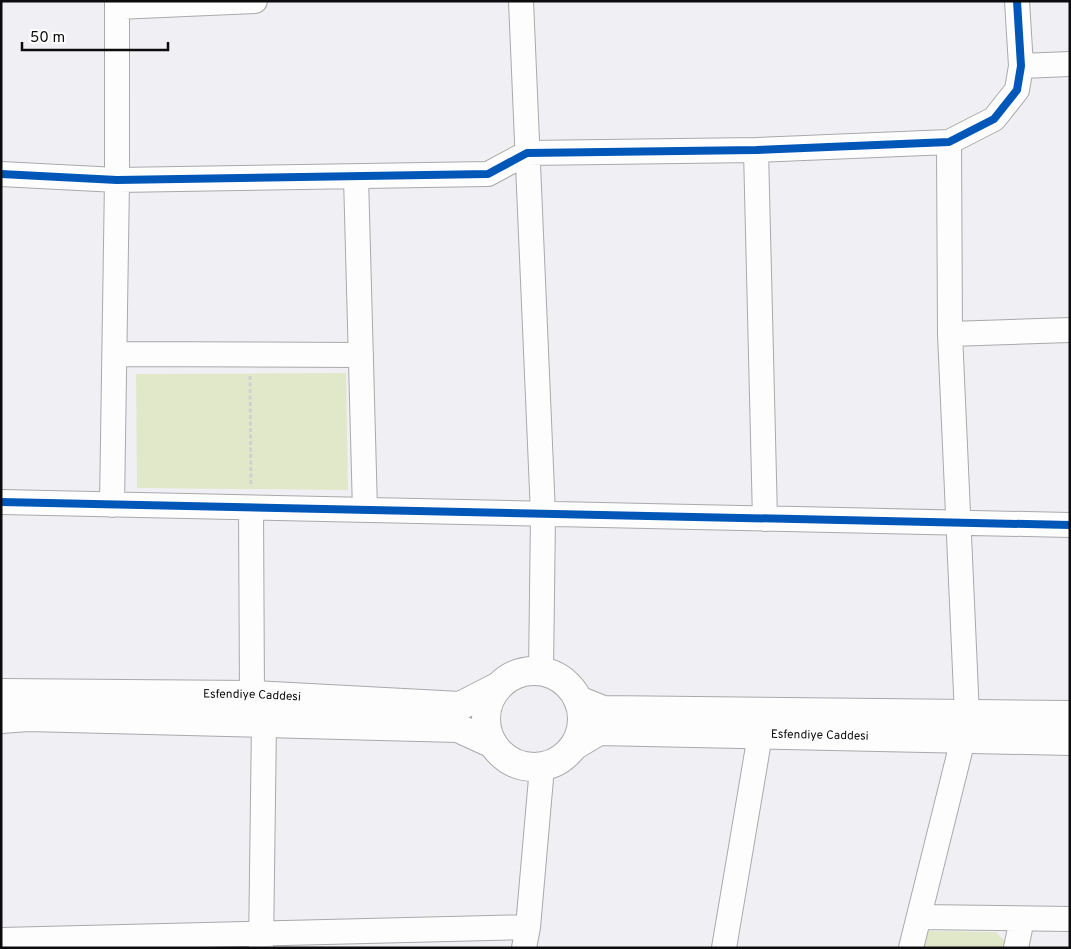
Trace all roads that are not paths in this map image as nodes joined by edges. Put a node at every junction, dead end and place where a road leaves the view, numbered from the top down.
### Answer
1 (255, 1) edge
2 (521, 1) edge
3 (1017, 1) edge
4 (117, 4) edge
5 (1070, 64) edge
6 (1021, 66) junction
7 (949, 142) junction
8 (756, 150) junction
9 (527, 153) junction
10 (1, 174) edge
11 (356, 177) junction
12 (117, 180) junction
13 (1070, 330) edge
14 (950, 334) junction
15 (114, 354) junction
16 (361, 355) junction
17 (1, 502) edge
18 (112, 505) junction
19 (251, 508) junction
20 (365, 510) junction
21 (543, 514) junction
22 (765, 519) junction
23 (959, 523) junction
24 (1070, 525) edge
25 (541, 671) junction
26 (499, 686) junction
27 (1, 693) edge
28 (252, 696) junction
29 (578, 700) junction
30 (1070, 715) edge
31 (1, 719) edge
32 (264, 722) junction
33 (965, 727) junction
34 (760, 735) junction
35 (1070, 741) edge
36 (494, 744) junction
37 (574, 746) junction
38 (542, 767) junction
39 (920, 917) junction
40 (1022, 918) junction
41 (1070, 919) edge
42 (526, 937) edge
43 (1, 940) edge
44 (262, 941) edge
45 (93, 943) edge
46 (724, 948) edge
47 (911, 948) edge
48 (1016, 948) edge

1 - 4 street
2 - 9 street
3 - 6 street
4 - 12 street
5 - 6 street
6 - 7 street
7 - 8 street
7 - 14 street
8 - 9 street
8 - 22 street
9 - 11 street
9 - 21 street
10 - 12 street
11 - 12 street
11 - 16 street
12 - 15 street
13 - 14 street
14 - 23 street
15 - 16 street
15 - 18 street
16 - 20 street
17 - 18 street
18 - 19 street
19 - 20 street
19 - 28 street
20 - 21 street
21 - 22 street
21 - 25 street
22 - 23 street
23 - 24 street
23 - 33 street
25 - 26 street
25 - 29 street
26 - 28 street, Esfendiye Caddesi
26 - 36 street
27 - 28 street, Esfendiye Caddesi
29 - 33 street, Esfendiye Caddesi
29 - 37 street
30 - 33 street, Esfendiye Caddesi
31 - 32 street, Esfendiye Caddesi
32 - 36 street, Esfendiye Caddesi
32 - 44 street
33 - 34 street, Esfendiye Caddesi
33 - 35 street, Esfendiye Caddesi
33 - 39 street
34 - 37 street, Esfendiye Caddesi
34 - 46 street
36 - 38 street
37 - 38 street
38 - 42 street
39 - 40 street
39 - 47 street
40 - 41 street
40 - 48 street
42 - 44 street
43 - 45 street
44 - 45 street

